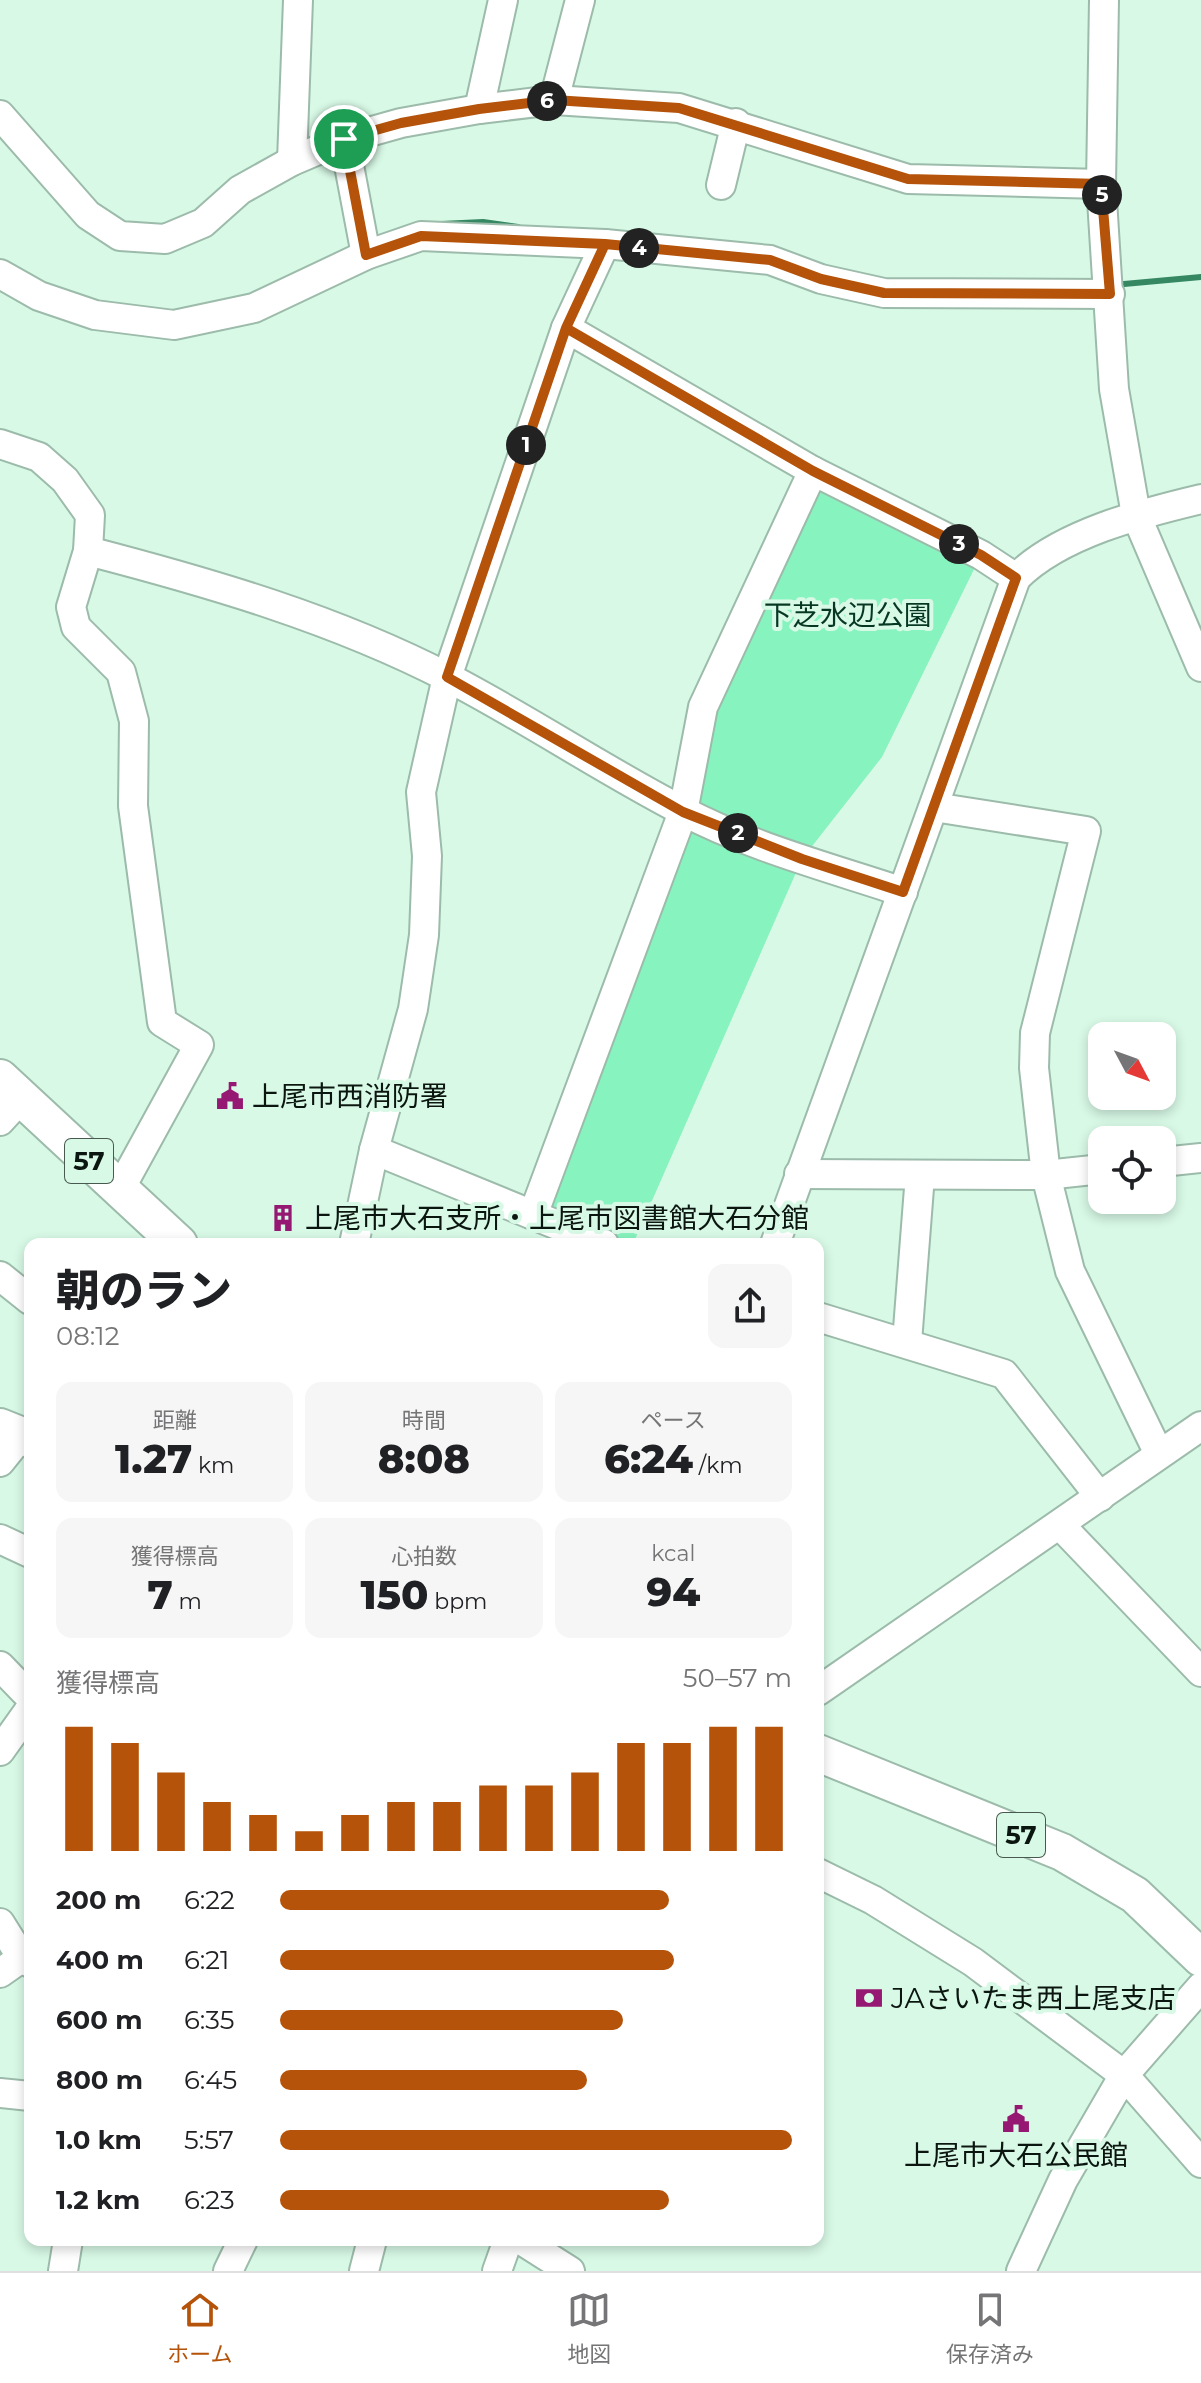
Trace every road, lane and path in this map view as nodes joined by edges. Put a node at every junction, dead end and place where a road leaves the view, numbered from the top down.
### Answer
1 (298, 0) edge
2 (503, 0) edge
3 (580, 0) edge
4 (1104, 0) edge
5 (554, 100) junction
6 (479, 109) junction
7 (0, 115) edge
8 (736, 123) junction
9 (344, 139) junction
10 (292, 161) junction
11 (1101, 184) junction
12 (721, 185) dead end
13 (605, 244) junction
14 (366, 255) junction
15 (0, 274) edge
16 (1110, 294) junction
17 (566, 328) junction
18 (0, 444) edge
19 (813, 471) junction
20 (1201, 499) edge
21 (1136, 515) junction
22 (88, 551) junction
23 (1016, 578) junction
24 (1201, 667) edge
25 (447, 677) junction
26 (934, 807) junction
27 (683, 812) junction
28 (903, 892) junction
29 (7, 1099) edge
30 (374, 1150) junction
31 (1201, 1158) edge
32 (1176, 1161) edge
33 (1088, 1170) edge
34 (799, 1174) junction
35 (920, 1175) junction
36 (1046, 1175) junction
37 (120, 1189) junction
38 (533, 1215) junction
39 (173, 1238) edge
40 (355, 1238) edge
41 (589, 1238) edge
42 (777, 1238) edge
43 (0, 1276) edge
44 (24, 1295) edge
45 (824, 1319) edge
46 (907, 1342) junction
47 (1201, 1426) edge
48 (1159, 1454) junction
49 (1100, 1497) junction
50 (1060, 1525) junction
51 (0, 1539) edge
52 (24, 1550) edge
53 (0, 1666) edge
54 (1201, 1672) edge
55 (824, 1687) edge
56 (24, 1691) edge
57 (24, 1717) edge
58 (0, 1751) edge
59 (824, 1755) edge
60 (824, 1876) edge
61 (0, 1923) edge
62 (1201, 1958) edge
63 (20, 1961) edge
64 (1201, 1987) edge
65 (1124, 2075) junction
66 (0, 2093) edge
67 (24, 2095) edge
68 (1201, 2163) edge
69 (240, 2246) edge
70 (370, 2246) edge
71 (506, 2246) edge
72 (530, 2246) edge
73 (228, 2271) edge
74 (364, 2271) edge
75 (497, 2271) edge
76 (570, 2271) edge
77 (1021, 2271) edge

1 - 10 street
2 - 6 street
3 - 5 street
4 - 11 street
5 - 6 street
5 - 8 street
6 - 9 street
7 - 10 street
8 - 11 street
8 - 12 street
9 - 10 street
9 - 14 street
11 - 16 street
13 - 14 street
13 - 16 street
13 - 17 street
14 - 15 street
16 - 21 street
17 - 19 street
17 - 25 street
18 - 22 street
19 - 23 street
19 - 27 street
20 - 21 street
21 - 23 street
21 - 24 street
22 - 25 street
22 - 37 street
23 - 26 street
25 - 27 street
25 - 30 street
26 - 28 street
26 - 36 street
27 - 28 street
27 - 38 street
28 - 34 street
29 - 37 main road, 57
30 - 38 street
30 - 40 street
31 - 32 street
33 - 36 street
34 - 35 street
34 - 42 street
35 - 36 street
35 - 46 street
36 - 48 street
37 - 39 main road, 57
38 - 41 street
43 - 44 street
45 - 46 street
46 - 49 street
47 - 48 street
48 - 49 street
49 - 50 street
50 - 54 street
50 - 55 street
51 - 52 street
53 - 56 street
57 - 58 street
59 - 62 main road, 57
60 - 65 street
61 - 63 street
64 - 65 street
65 - 68 street
65 - 77 street
66 - 67 street
69 - 73 street
70 - 74 street
71 - 75 street
72 - 76 street

